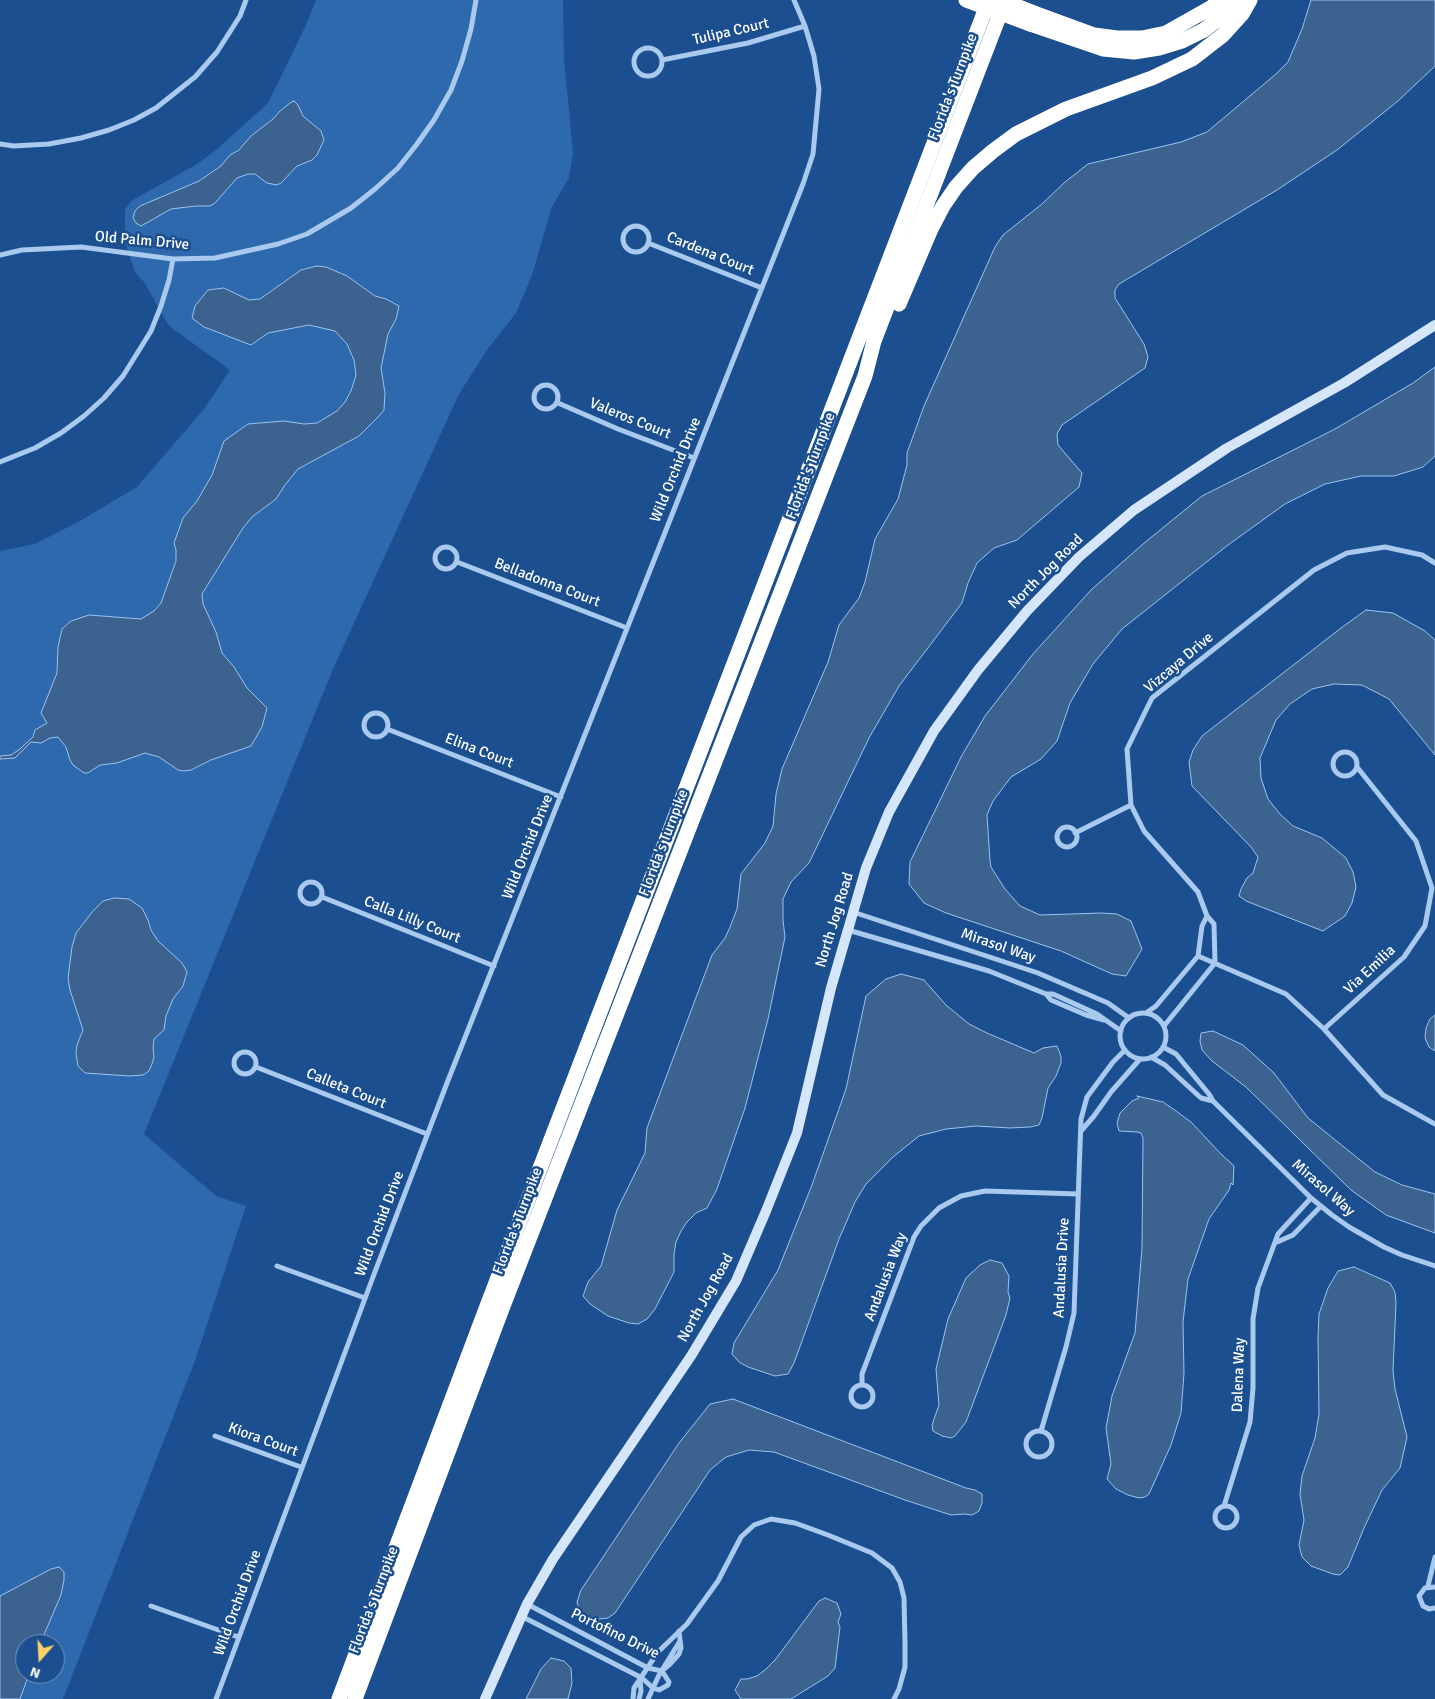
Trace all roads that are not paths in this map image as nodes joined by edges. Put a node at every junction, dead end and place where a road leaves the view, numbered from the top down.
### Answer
1 (246, 0) edge
2 (476, 0) edge
3 (794, 0) edge
4 (966, 0) edge
5 (990, 0) edge
6 (1001, 0) edge
7 (1005, 0) edge
8 (1219, 0) edge
9 (1234, 0) edge
10 (1250, 0) edge
11 (1032, 18) junction
12 (805, 26) junction
13 (662, 60) junction
14 (0, 144) edge
15 (648, 243) junction
16 (0, 254) edge
17 (172, 259) junction
18 (762, 288) junction
19 (1435, 325) edge
20 (865, 376) junction
21 (558, 403) junction
22 (694, 458) junction
23 (0, 462) edge
24 (457, 562) junction
25 (1435, 562) edge
26 (627, 628) junction
27 (387, 729) junction
28 (1357, 766) junction
29 (561, 797) junction
30 (1131, 805) junction
31 (1075, 833) dead end
32 (1433, 888) edge
33 (322, 897) junction
34 (852, 912) junction
35 (1207, 916) junction
36 (848, 930) junction
37 (1198, 956) junction
38 (1215, 963) junction
39 (494, 966) junction
40 (1146, 1014) junction
41 (1129, 1018) junction
42 (1164, 1026) junction
43 (1324, 1029) junction
44 (1121, 1031) junction
45 (1164, 1047) junction
46 (1125, 1050) junction
47 (1151, 1057) junction
48 (1140, 1059) junction
49 (256, 1067) junction
50 (1213, 1101) junction
51 (1435, 1124) edge
52 (1081, 1131) junction
53 (427, 1134) junction
54 (1078, 1194) junction
55 (1311, 1198) junction
56 (1321, 1206) junction
57 (1274, 1243) junction
58 (277, 1266) dead end
59 (1435, 1266) edge
60 (365, 1298) junction
61 (862, 1385) junction
62 (1040, 1431) junction
63 (216, 1436) dead end
64 (301, 1467) junction
65 (1224, 1506) junction
66 (1435, 1557) edge
67 (1428, 1586) junction
68 (1435, 1587) edge
69 (527, 1604) junction
70 (151, 1606) dead end
71 (1435, 1608) edge
72 (521, 1616) junction
73 (679, 1631) junction
74 (238, 1637) junction
75 (648, 1668) junction
76 (663, 1670) junction
77 (641, 1679) junction
78 (653, 1688) junction
79 (216, 1699) edge
80 (339, 1699) edge
81 (356, 1699) edge
82 (486, 1699) edge
83 (633, 1699) edge
84 (639, 1699) edge
85 (648, 1699) edge
86 (894, 1699) edge

1 - 14 street
2 - 17 street, Old Palm Drive
3 - 12 street, Wild Orchid Drive
4 - 11 highway, bridge
5 - 80 highway, Florida's Turnpike
6 - 11 highway, bridge
7 - 20 highway, Florida's Turnpike
8 - 11 highway
9 - 11 highway
10 - 20 highway
12 - 13 street, Tulipa Court
12 - 18 street, Wild Orchid Drive
13 - 13 street
15 - 15 street, Cardena Court
15 - 18 street, Cardena Court
16 - 17 street, Old Palm Drive
17 - 23 street
18 - 22 street, Wild Orchid Drive
19 - 34 street, North Jog Road
20 - 81 highway, Florida's Turnpike
21 - 21 street, Valeros Court
21 - 22 street, Valeros Court
22 - 26 street, Wild Orchid Drive
24 - 24 street, Belladonna Court
24 - 26 street, Belladonna Court
25 - 30 street, Vizcaya Drive
26 - 29 street, Wild Orchid Drive
27 - 27 street, Elina Court
27 - 29 street, Elina Court
28 - 28 street, Via Emilia
28 - 32 street, Via Emilia
29 - 39 street, Wild Orchid Drive
30 - 31 street
30 - 35 street, Vizcaya Drive
32 - 43 street, Via Emilia
33 - 33 street, Calla Lilly Court
33 - 39 street, Calla Lilly Court
34 - 36 street, North Jog Road
34 - 41 street, Mirasol Way
35 - 37 street
35 - 38 street, Vizcaya Drive
36 - 44 street, Mirasol Way
36 - 69 street, North Jog Road
37 - 38 street
37 - 40 street
38 - 42 street
38 - 43 street
39 - 53 street, Wild Orchid Drive
40 - 41 street
40 - 42 street
41 - 44 street
42 - 45 street
43 - 51 street
44 - 46 street
45 - 47 street
45 - 50 street, Mirasol Way
46 - 48 street
46 - 52 street, Andalusia Drive
47 - 48 street
47 - 50 street, Mirasol Way
48 - 52 street
49 - 49 street, Calleta Court
49 - 53 street, Calleta Court
50 - 55 street, Mirasol Way
52 - 54 street, Andalusia Drive
53 - 60 street, Wild Orchid Drive
54 - 61 street, Andalusia Way
54 - 62 street, Andalusia Drive
55 - 56 street, Mirasol Way
55 - 57 street, Dalena Way
56 - 57 street
56 - 59 street, Mirasol Way
57 - 65 street, Dalena Way
58 - 60 street
60 - 64 street, Wild Orchid Drive
61 - 61 street, Andalusia Way
62 - 62 street, Andalusia Drive
63 - 64 street, Kiora Court
64 - 74 street, Wild Orchid Drive
65 - 65 street, Dalena Way
66 - 67 street
67 - 68 street
67 - 71 street
69 - 72 street, North Jog Road
69 - 75 street, Portofino Drive
70 - 74 street
72 - 77 street, Portofino Drive
72 - 82 street, North Jog Road
73 - 75 street
73 - 76 street
73 - 86 street
74 - 79 street, Wild Orchid Drive
75 - 76 street, Portofino Drive
75 - 77 street
76 - 78 street
76 - 78 street, Portofino Drive
77 - 78 street, Portofino Drive
77 - 83 street
77 - 84 street
78 - 85 street

